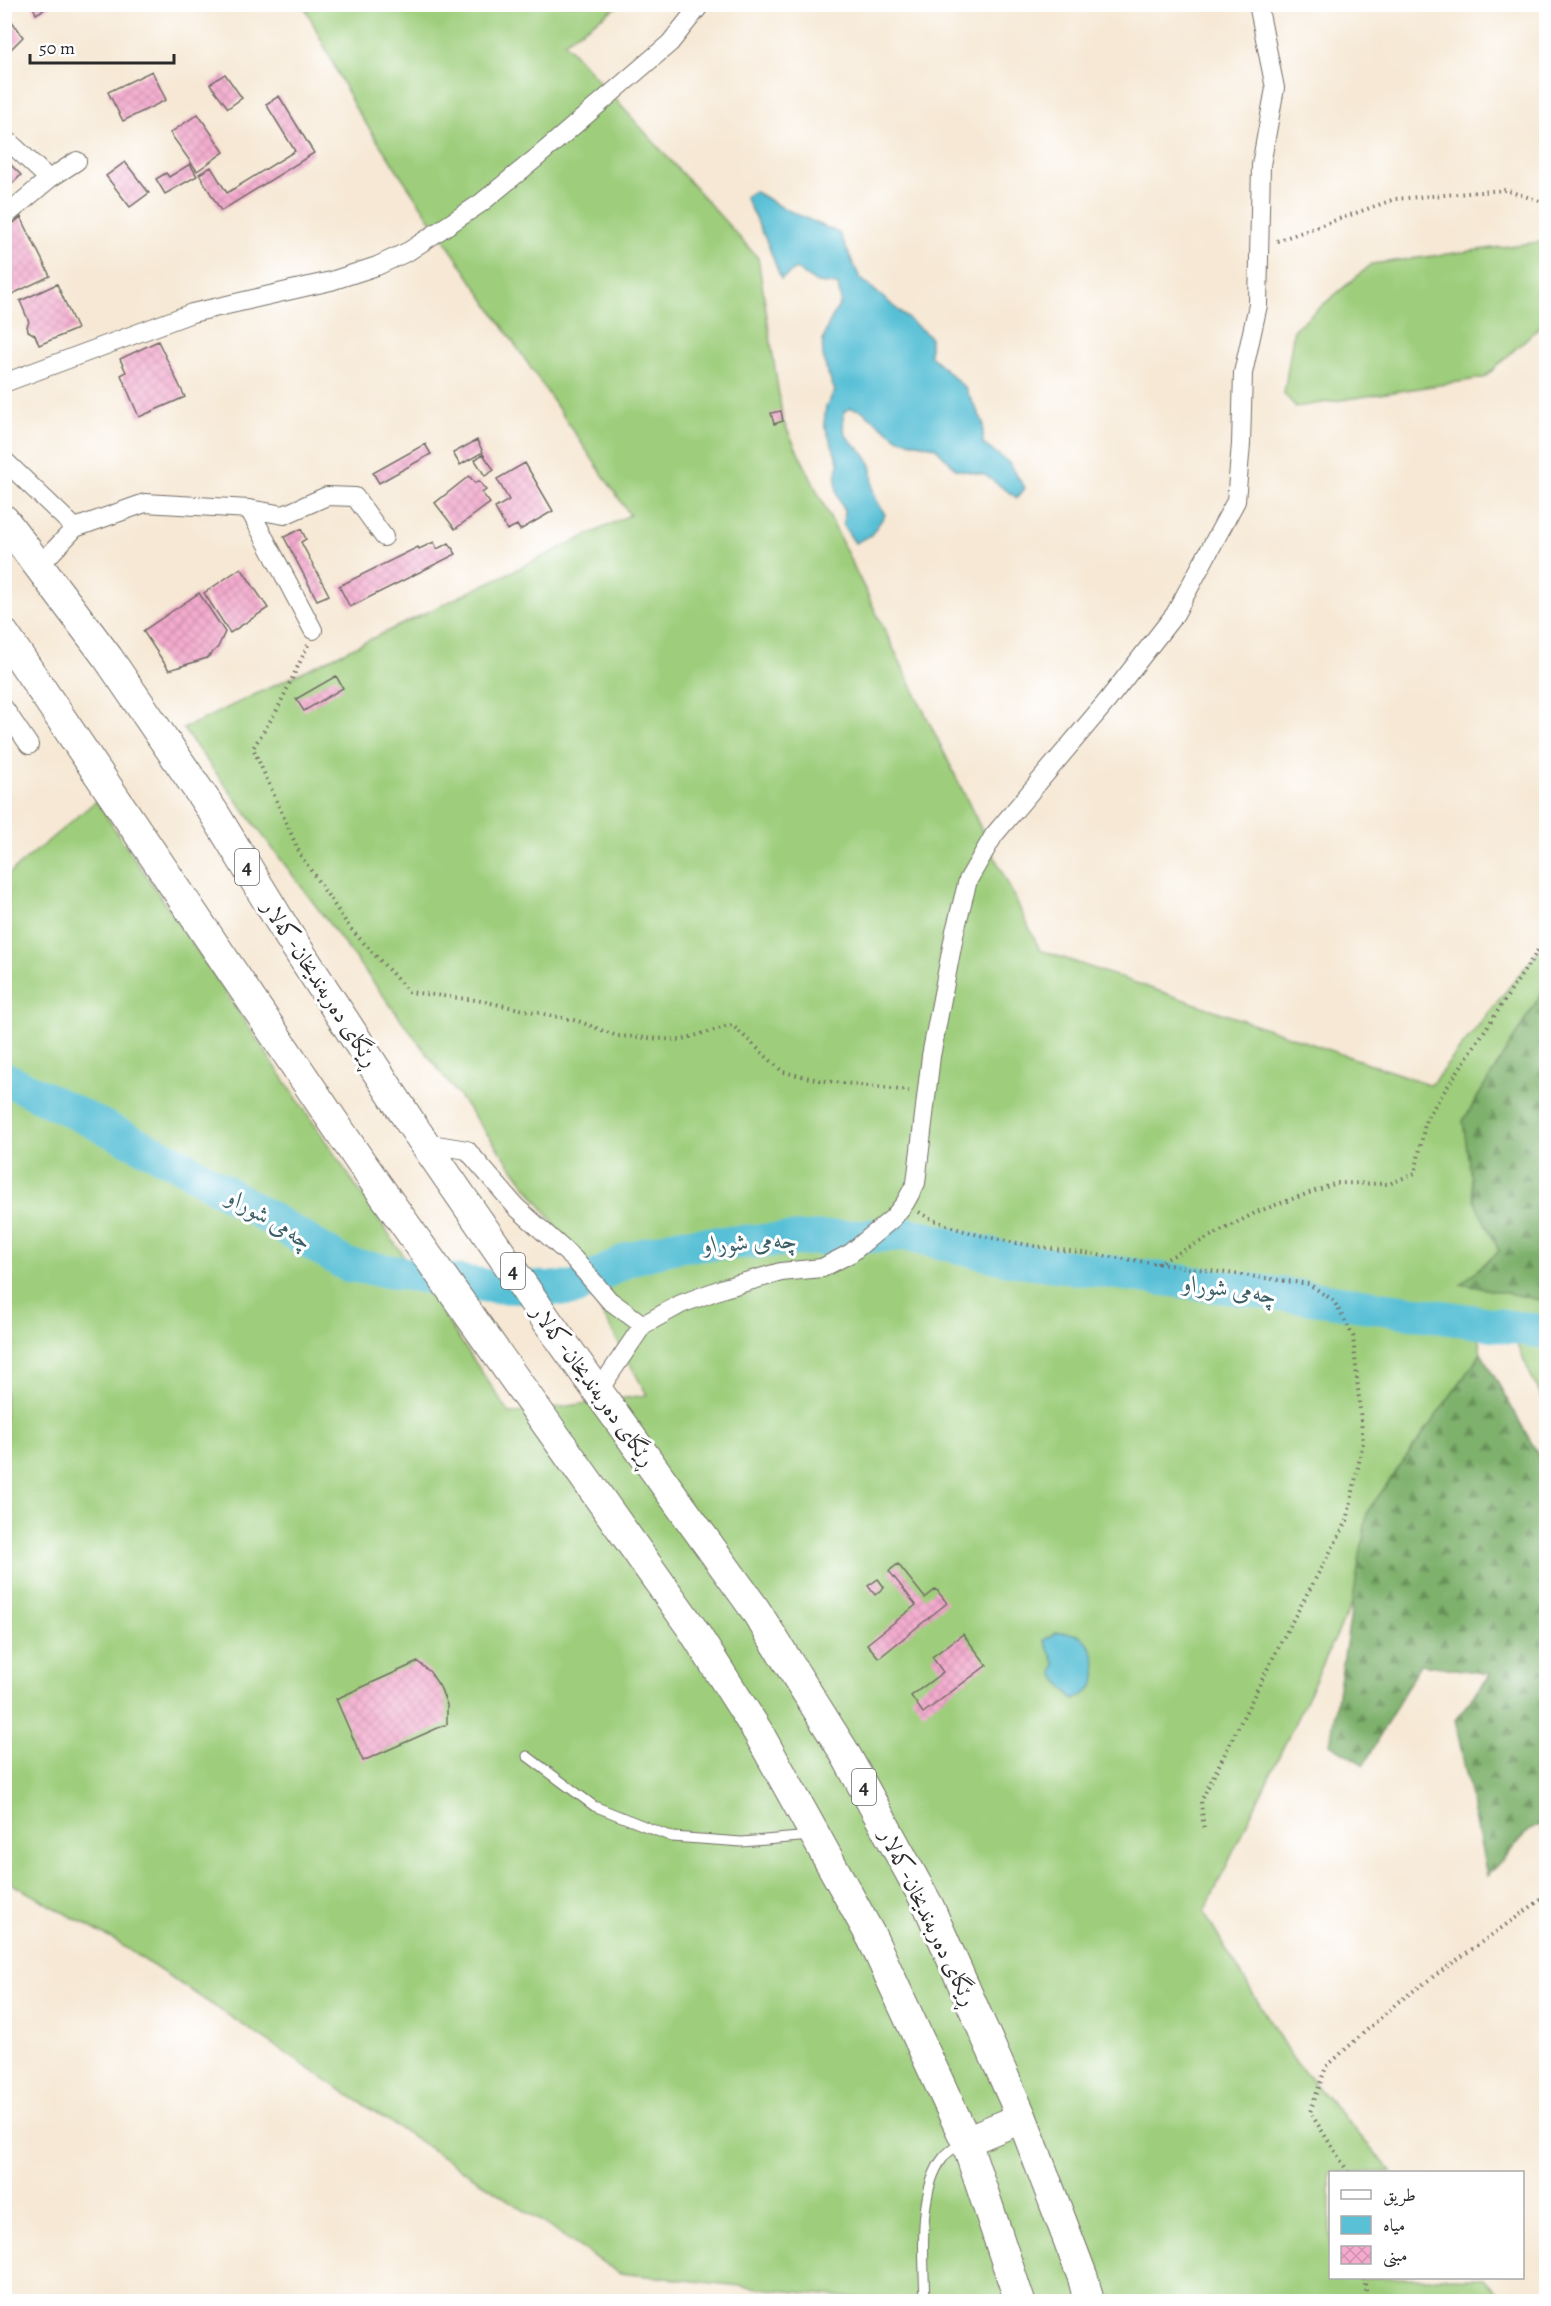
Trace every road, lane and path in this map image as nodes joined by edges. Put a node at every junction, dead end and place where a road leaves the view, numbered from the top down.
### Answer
1 (701, 4) edge
2 (1258, 4) edge
3 (4, 137) edge
4 (77, 160) dead end
5 (49, 179) junction
6 (1546, 203) edge
7 (4, 217) edge
8 (1259, 247) junction
9 (4, 383) edge
10 (4, 460) edge
11 (249, 509) junction
12 (4, 520) edge
13 (75, 528) junction
14 (384, 537) dead end
15 (39, 566) junction
16 (313, 630) joint
17 (4, 634) edge
18 (4, 708) edge
19 (29, 745) dead end
20 (1546, 938) edge
21 (927, 1093) junction
22 (425, 1143) junction
23 (905, 1203) junction
24 (1157, 1264) junction
25 (643, 1325) junction
26 (599, 1390) junction
27 (527, 1755) dead end
28 (1204, 1831) dead end
29 (816, 1836) junction
30 (1546, 1896) edge
31 (1022, 2118) junction
32 (966, 2141) junction
33 (1347, 2171) edge
34 (1364, 2279) edge
35 (925, 2301) edge
36 (1020, 2301) edge
37 (1089, 2301) edge
38 (1368, 2301) edge

1 - 9 street
2 - 8 street
3 - 5 street
4 - 5 street
5 - 7 street
6 - 8 path
8 - 21 street
10 - 13 street
11 - 13 street
11 - 14 street
11 - 16 street
12 - 15 highway, ڕێگای دەربەندیخان-کەلار / 4
13 - 15 street
15 - 22 highway, ڕێگای دەربەندیخان-کەلار / 4
16 - 21 path
17 - 29 highway
18 - 19 street
20 - 24 path
21 - 23 street
22 - 25 street
22 - 26 highway, ڕێگای دەربەندیخان-کەلار / 4
23 - 24 path
23 - 25 street
24 - 28 path
25 - 26 street
26 - 31 highway, ڕێگای دەربەندیخان-کەلار / 4
27 - 29 lane
29 - 32 highway
30 - 33 path
31 - 32 highway
31 - 37 highway, ڕێگای دەربەندیخان-کەلار / 4
32 - 35 lane
32 - 36 highway
34 - 38 path

